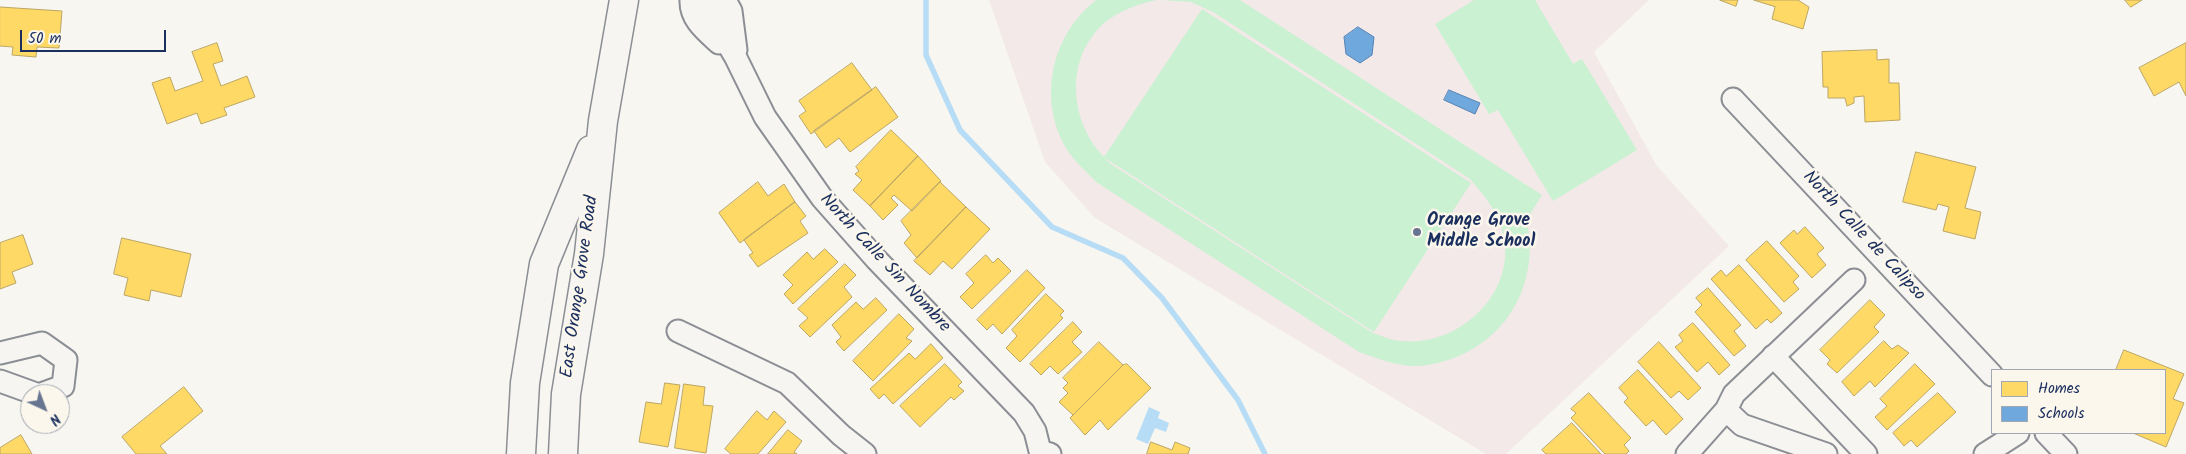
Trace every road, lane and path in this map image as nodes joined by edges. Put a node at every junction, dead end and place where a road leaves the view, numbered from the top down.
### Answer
1 (624, 0) edge
2 (691, 0) edge
3 (702, 0) edge
4 (725, 0) edge
5 (736, 58) junction
6 (1733, 99) dead end
7 (603, 121) junction
8 (1854, 280) dead end
9 (678, 331) dead end
10 (0, 353) edge
11 (1773, 356) junction
12 (1991, 375) edge
13 (0, 381) edge
14 (63, 384) edge
15 (20, 388) edge
16 (1726, 410) junction
17 (2016, 434) edge
18 (2047, 434) edge
19 (1039, 453) edge
20 (521, 454) edge
21 (563, 454) edge
22 (865, 454) edge
23 (1687, 454) edge
24 (1826, 454) edge
25 (1866, 454) edge
26 (1985, 454) edge
27 (2066, 454) edge

1 - 7 main road, East Orange Grove Road
2 - 5 street, North Calle Sin Nombre
3 - 5 street, North Calle Sin Nombre
4 - 5 street, North Calle Sin Nombre
5 - 19 street, North Calle Sin Nombre
6 - 12 street, North Calle de Calipso
7 - 20 main road, East Orange Grove Road
7 - 21 main road, East Orange Grove Road
8 - 11 street
9 - 22 street
10 - 14 street
11 - 16 street
11 - 25 street
13 - 15 street
16 - 23 street
16 - 24 street
17 - 26 street
18 - 27 street

